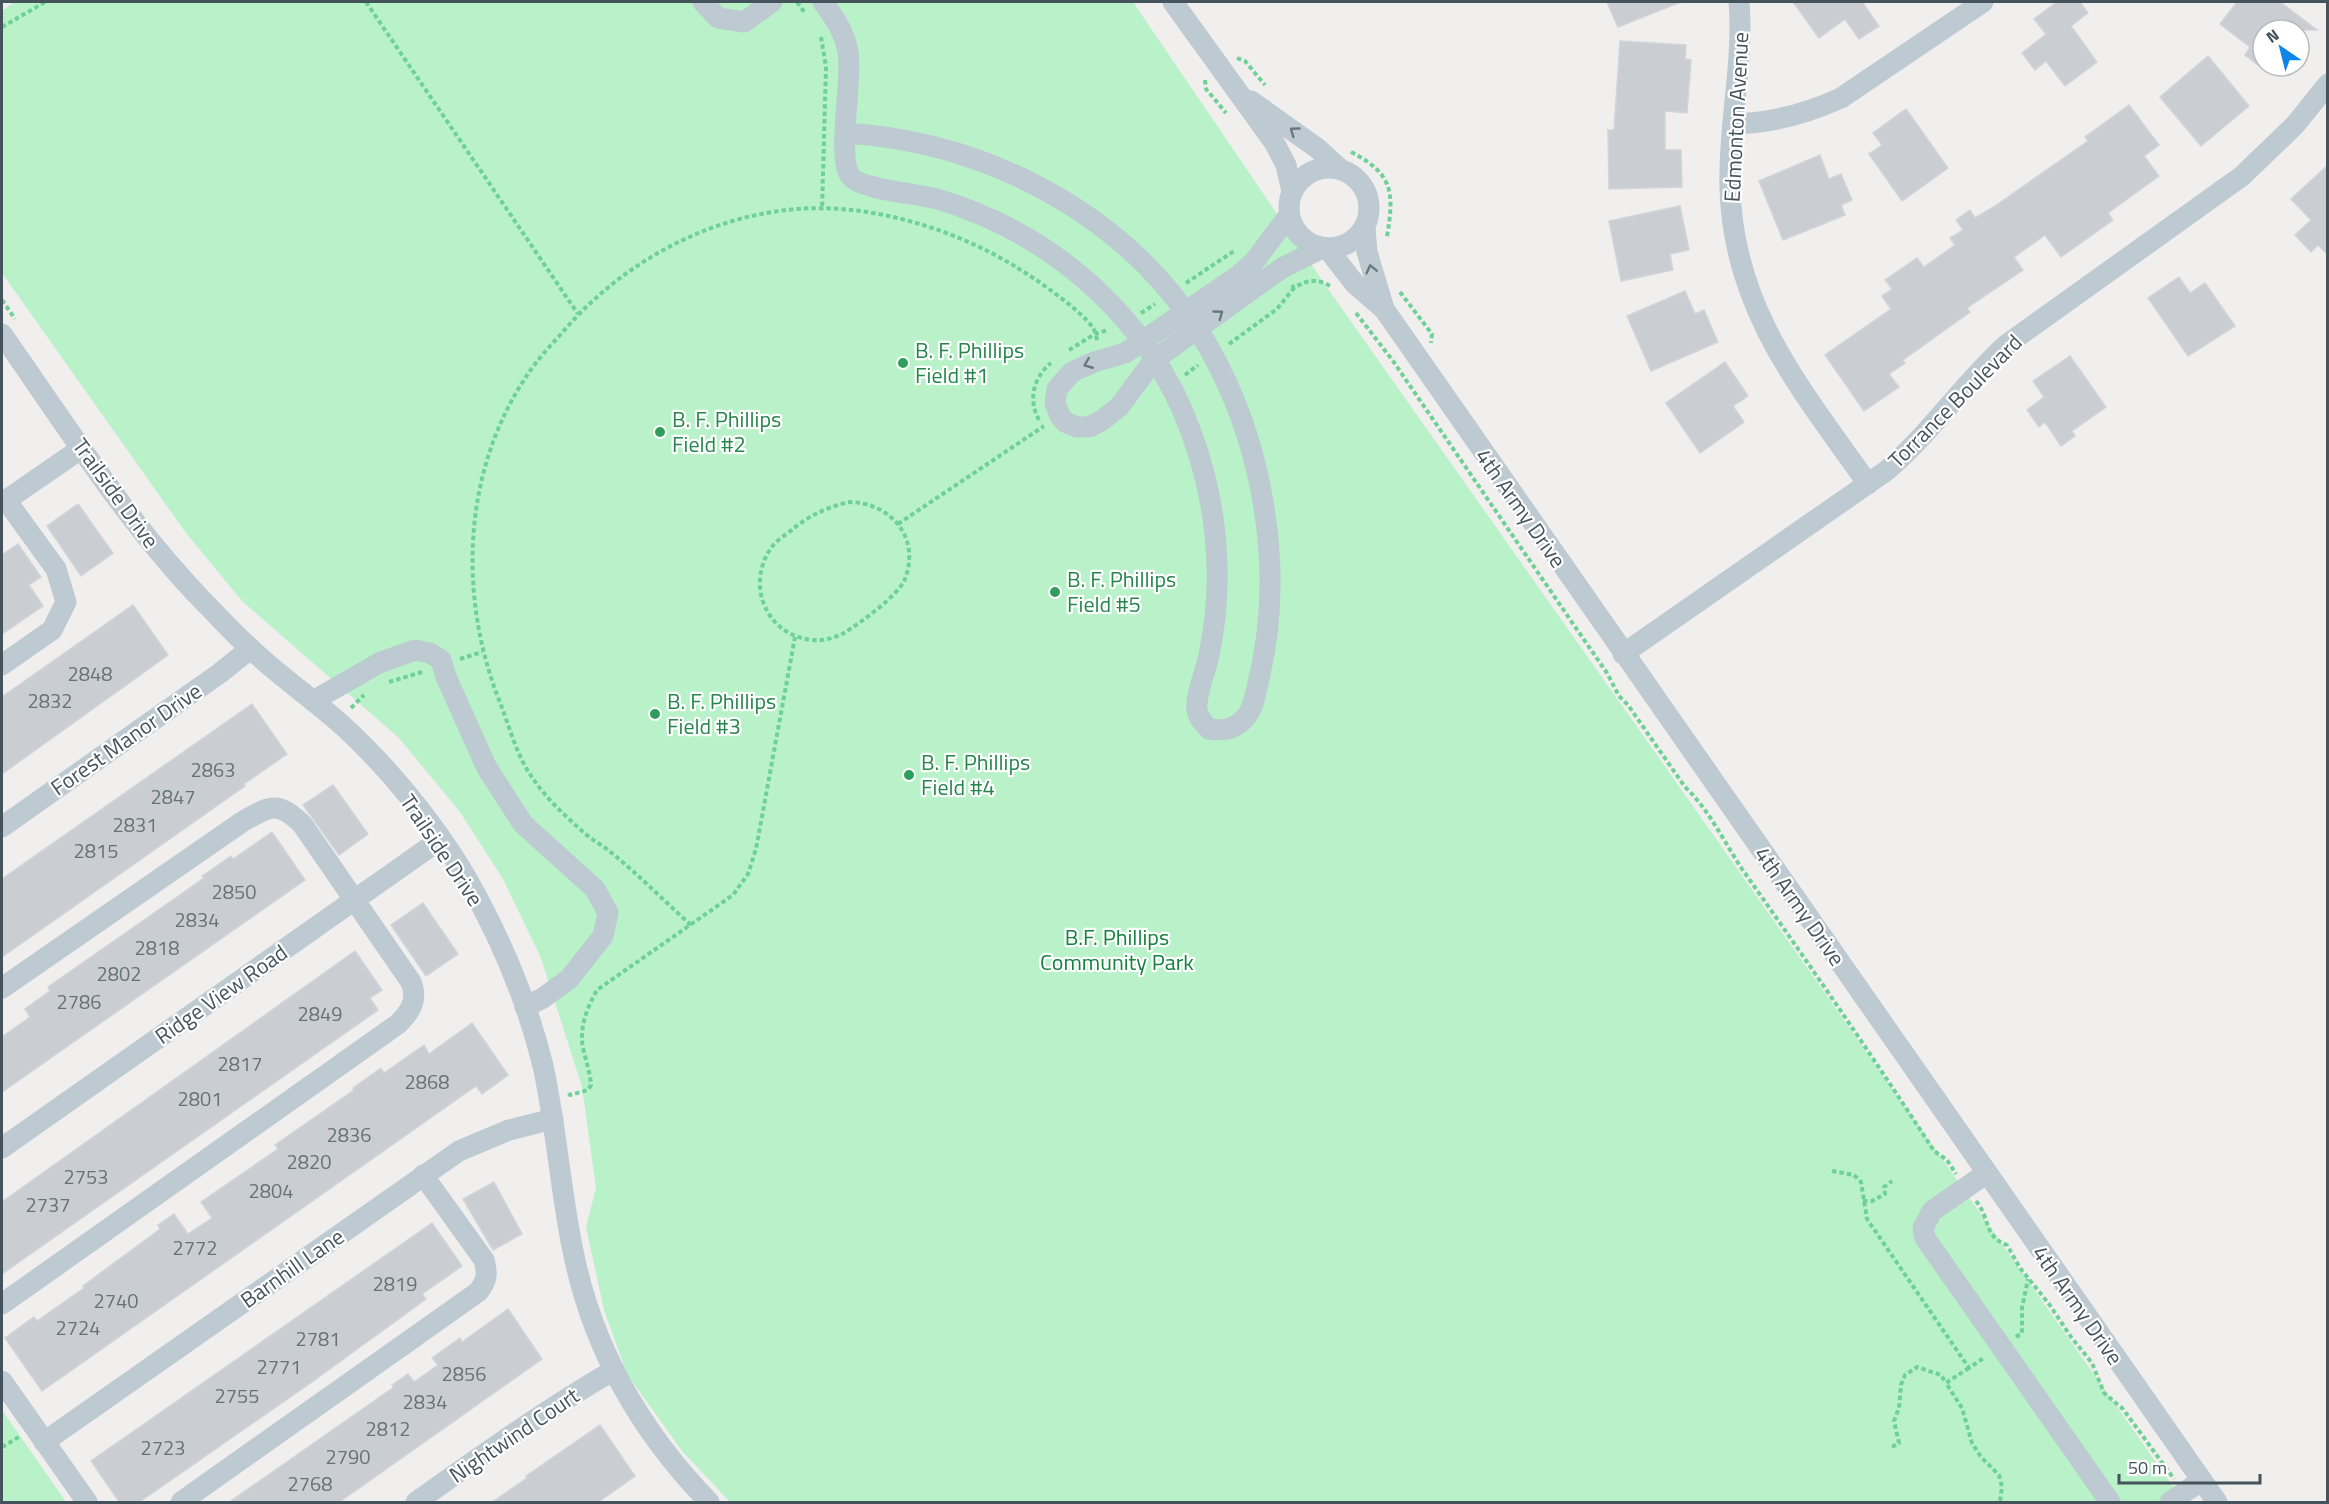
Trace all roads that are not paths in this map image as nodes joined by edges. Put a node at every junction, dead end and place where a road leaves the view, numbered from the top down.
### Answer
1 (703, 2) edge
2 (772, 2) edge
3 (823, 2) edge
4 (1173, 2) edge
5 (1739, 2) edge
6 (1983, 2) edge
7 (2328, 84) edge
8 (1239, 93) junction
9 (1733, 124) junction
10 (846, 133) junction
11 (1341, 158) junction
12 (1292, 192) junction
13 (1289, 215) junction
14 (1365, 226) junction
15 (1324, 248) junction
16 (1384, 309) junction
17 (1191, 321) junction
18 (2, 334) edge
19 (1141, 342) junction
20 (1154, 360) junction
21 (82, 448) junction
22 (1868, 484) junction
23 (4, 501) edge
24 (250, 649) junction
25 (1623, 654) junction
26 (2, 665) edge
27 (313, 701) junction
28 (2, 827) edge
29 (441, 839) junction
30 (356, 900) junction
31 (2, 988) edge
32 (525, 1007) junction
33 (553, 1119) junction
34 (2, 1148) edge
35 (1987, 1173) junction
36 (423, 1175) junction
37 (2, 1304) edge
38 (614, 1370) junction
39 (2, 1381) edge
40 (44, 1442) junction
41 (2185, 1492) edge
42 (87, 1503) edge
43 (181, 1503) edge
44 (416, 1503) edge
45 (710, 1503) edge
46 (2110, 1503) edge
47 (2217, 1503) edge

1 - 2 street
3 - 10 street
4 - 8 street, 4th Army Drive
5 - 9 street, Edmonton Avenue
6 - 9 street
7 - 22 street, Torrance Boulevard
11 -> 8 street, 4th Army Drive
8 - 12 street, 4th Army Drive
9 - 22 street, Edmonton Avenue
10 - 17 street
10 - 19 street
11 - 12 street
11 - 14 street, 4th Army Drive
12 - 13 street, 4th Army Drive
13 - 15 street, 4th Army Drive
13 - 17 street
14 - 15 street
16 -> 14 street, 4th Army Drive
15 - 16 street, 4th Army Drive
17 -> 15 street
16 - 25 street, 4th Army Drive
17 - 19 street
17 - 20 street
17 - 20 street
18 - 21 street, Trailside Drive
19 - 20 street
19 -> 20 street
21 - 23 street
21 - 24 street, Trailside Drive
22 - 25 street, Torrance Boulevard
23 - 26 street
24 - 27 street, Trailside Drive
24 - 28 street, Forest Manor Drive
25 - 35 street, 4th Army Drive
27 - 29 street, Trailside Drive
27 - 32 street
29 - 30 street, Ridge View Road
29 - 32 street, Trailside Drive
30 - 31 street
30 - 34 street, Ridge View Road
30 - 37 street
32 - 33 street, Trailside Drive
33 - 36 street, Barnhill Lane
33 - 38 street, Trailside Drive
35 - 41 street, 4th Army Drive
35 - 46 street
36 - 40 street, Barnhill Lane
36 - 43 street
38 - 44 street, Nightwind Court
38 - 45 street, Trailside Drive
39 - 40 street
40 - 42 street
41 - 47 street, 4th Army Drive

